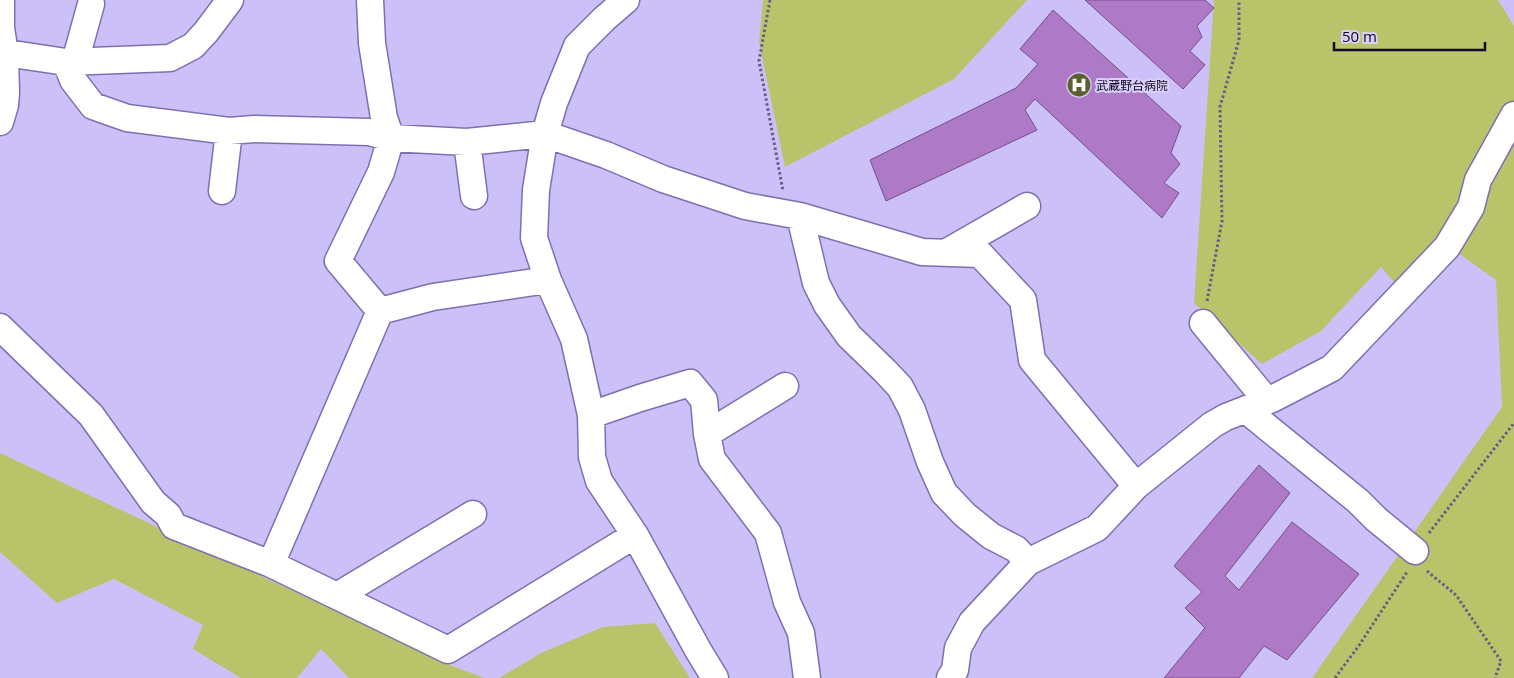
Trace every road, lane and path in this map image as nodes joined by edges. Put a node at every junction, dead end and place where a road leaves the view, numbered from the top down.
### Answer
1 (1, 0) edge
2 (230, 0) edge
3 (370, 0) edge
4 (626, 0) edge
5 (770, 0) edge
6 (1240, 0) edge
7 (91, 4) dead end
8 (2, 53) edge
9 (70, 62) junction
10 (1514, 115) edge
11 (0, 122) edge
12 (229, 131) junction
13 (545, 134) junction
14 (391, 138) junction
15 (467, 142) junction
16 (222, 191) dead end
17 (474, 196) dead end
18 (1027, 206) dead end
19 (793, 215) junction
20 (947, 252) junction
21 (548, 280) junction
22 (380, 311) junction
23 (1203, 323) joint
24 (0, 327) edge
25 (784, 386) dead end
26 (1256, 405) junction
27 (591, 414) junction
28 (1514, 423) edge
29 (707, 434) junction
30 (1136, 486) junction
31 (474, 513) dead end
32 (635, 534) junction
33 (1415, 556) junction
34 (1028, 562) junction
35 (271, 564) junction
36 (337, 596) junction
37 (956, 675) edge
38 (715, 678) edge
39 (807, 678) edge
40 (1335, 678) edge
41 (1495, 678) edge

1 - 8 street
2 - 9 street
3 - 14 street
4 - 13 street
5 - 19 path
6 - 23 path
7 - 9 street
8 - 9 street
8 - 11 street
9 - 12 street
10 - 26 street
12 - 14 street
12 - 16 street
13 - 15 street
13 - 19 street
13 - 21 street
14 - 15 street
14 - 22 street
15 - 17 street
18 - 20 street
19 - 20 street
19 - 34 street
20 - 30 street
21 - 22 street
21 - 27 street
22 - 35 street
23 - 26 street
24 - 35 street
25 - 29 street
26 - 30 street
26 - 33 street
27 - 29 street
27 - 32 street
28 - 33 path
29 - 39 street
30 - 34 street
31 - 36 street
32 - 36 street
32 - 38 street
33 - 40 path
33 - 41 path
34 - 37 street
35 - 36 street

